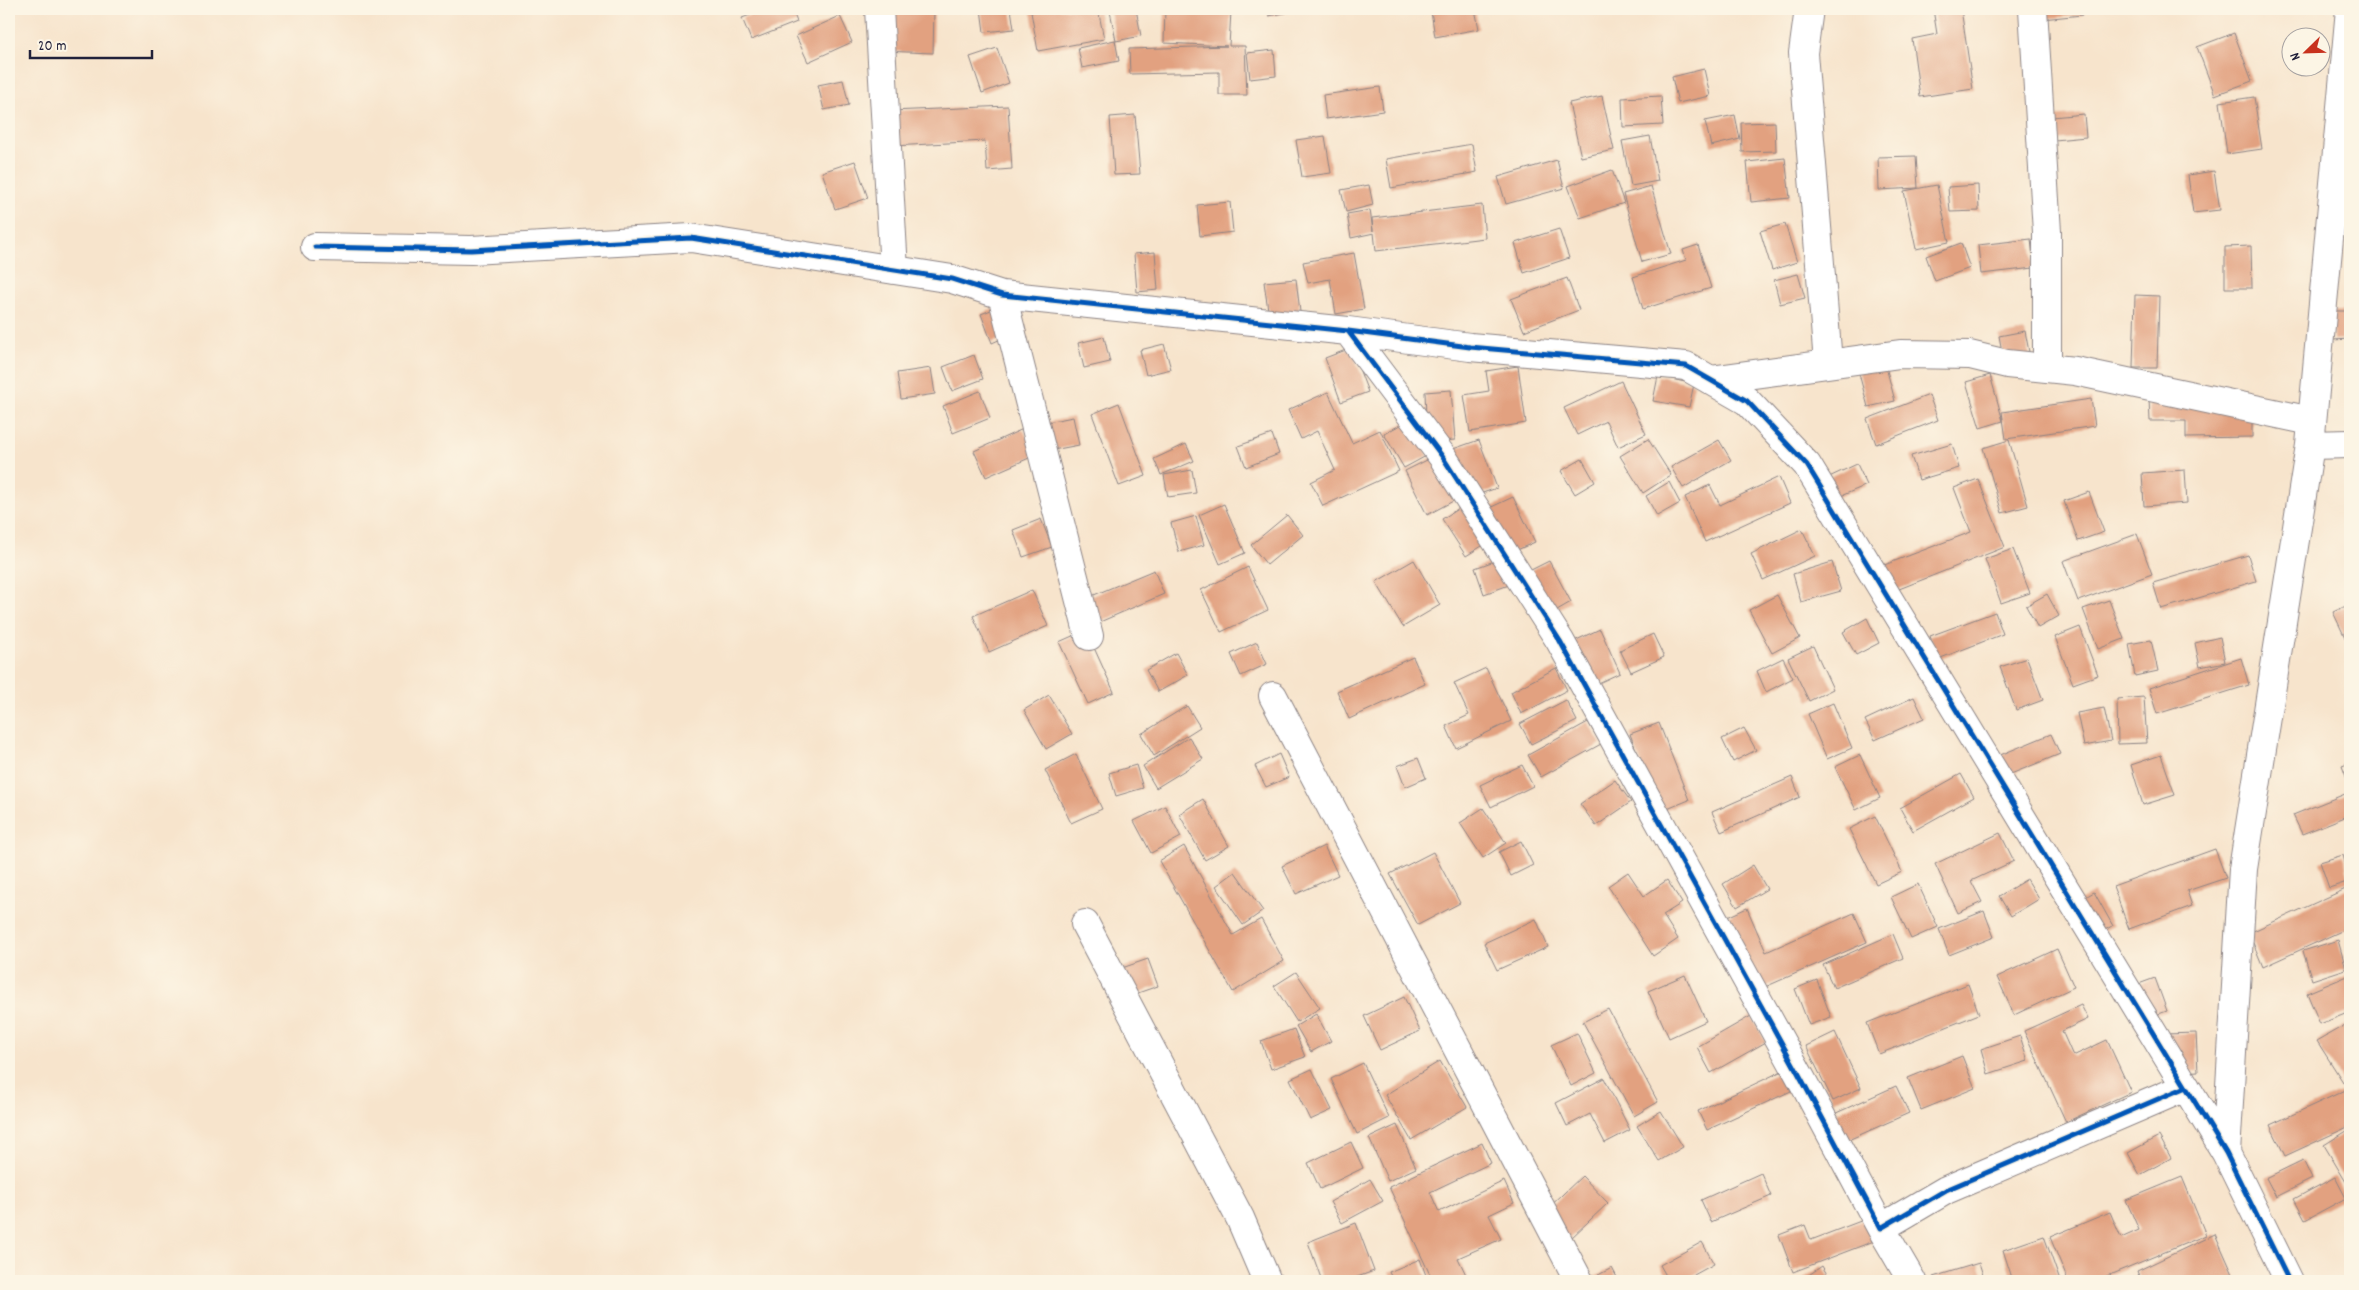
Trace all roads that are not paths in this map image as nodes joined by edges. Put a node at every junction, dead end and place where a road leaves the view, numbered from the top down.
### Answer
1 (879, 9) edge
2 (1809, 9) edge
3 (2033, 9) edge
4 (2350, 9) edge
5 (315, 247) dead end
6 (894, 270) junction
7 (1002, 295) junction
8 (1348, 331) junction
9 (1828, 364) junction
10 (2047, 368) junction
11 (1710, 380) junction
12 (2311, 433) junction
13 (2350, 444) edge
14 (1089, 636) dead end
15 (1273, 696) dead end
16 (1085, 924) dead end
17 (2186, 1087) junction
18 (2226, 1153) junction
19 (1881, 1228) junction
20 (1267, 1281) edge
21 (1579, 1281) edge
22 (1912, 1281) edge
23 (2289, 1281) edge

1 - 6 street
2 - 9 street
3 - 10 street
4 - 12 street
5 - 6 street
6 - 7 street
7 - 8 street
7 - 14 street
8 - 11 street
8 - 19 street
9 - 10 street
9 - 11 street
10 - 12 street
11 - 17 street
12 - 13 street
12 - 18 street
15 - 21 street
16 - 20 street
17 - 18 street
17 - 19 street
18 - 23 street
19 - 22 street

